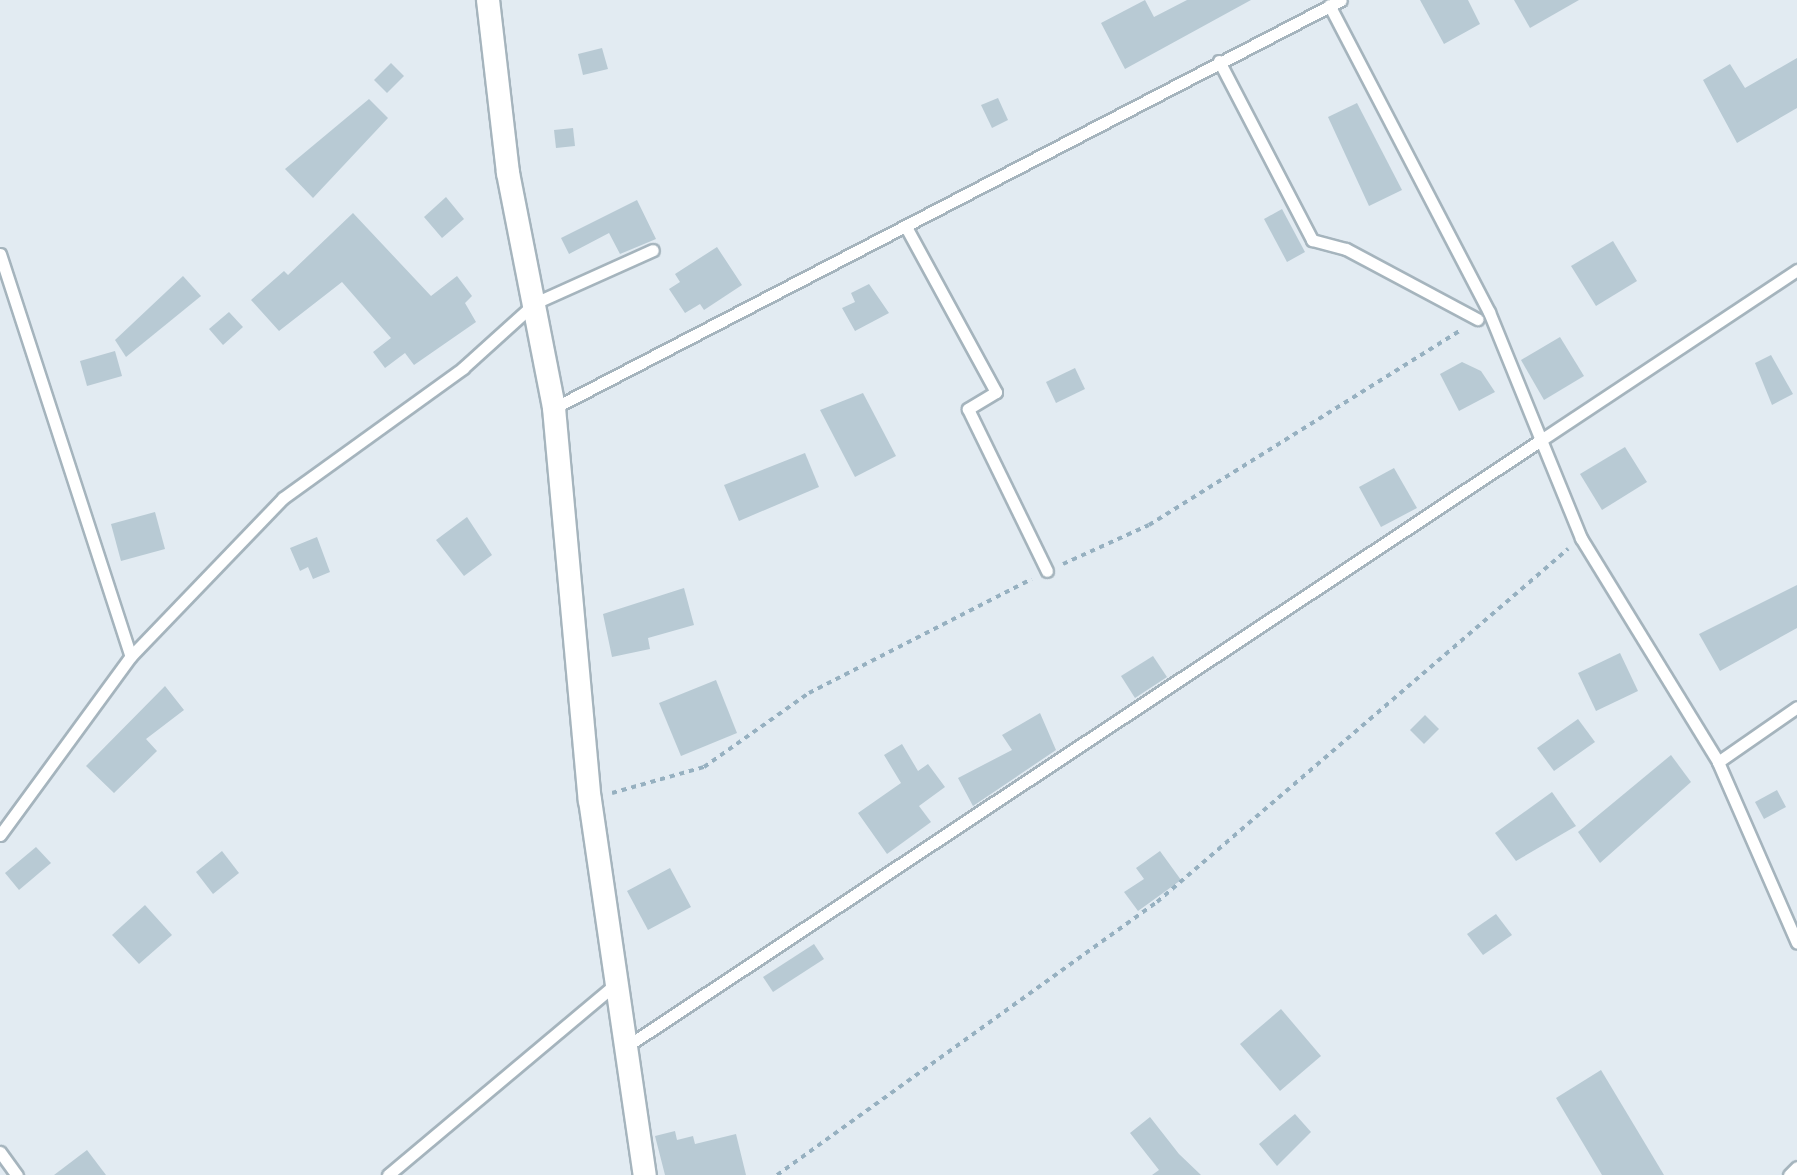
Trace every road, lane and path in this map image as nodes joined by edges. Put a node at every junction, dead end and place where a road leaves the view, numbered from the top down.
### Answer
1 (488, 0) edge
2 (1335, 2) edge
3 (1219, 61) junction
4 (906, 227) junction
5 (653, 250) dead end
6 (0, 254) edge
7 (1797, 270) edge
8 (535, 303) junction
9 (1478, 319) dead end
10 (554, 408) junction
11 (1541, 440) junction
12 (1580, 538) junction
13 (1047, 571) dead end
14 (131, 656) junction
15 (1797, 707) edge
16 (1718, 762) junction
17 (0, 836) edge
18 (1797, 943) edge
19 (614, 986) junction
20 (626, 1047) junction
21 (0, 1152) edge
22 (1797, 1167) edge
23 (17, 1175) edge
24 (388, 1175) edge
25 (645, 1175) edge
26 (776, 1175) edge
27 (1789, 1175) edge

1 - 8 street
2 - 3 lane
2 - 11 lane
3 - 4 lane
3 - 9 lane
4 - 10 lane
4 - 13 lane
5 - 8 lane
6 - 14 lane
7 - 11 lane
8 - 10 street
8 - 14 lane
10 - 19 street
11 - 12 lane
11 - 20 lane
12 - 16 lane
12 - 26 path
14 - 17 lane
15 - 16 lane
16 - 18 lane
19 - 20 street
19 - 24 lane
20 - 25 street
21 - 23 lane
22 - 27 lane

